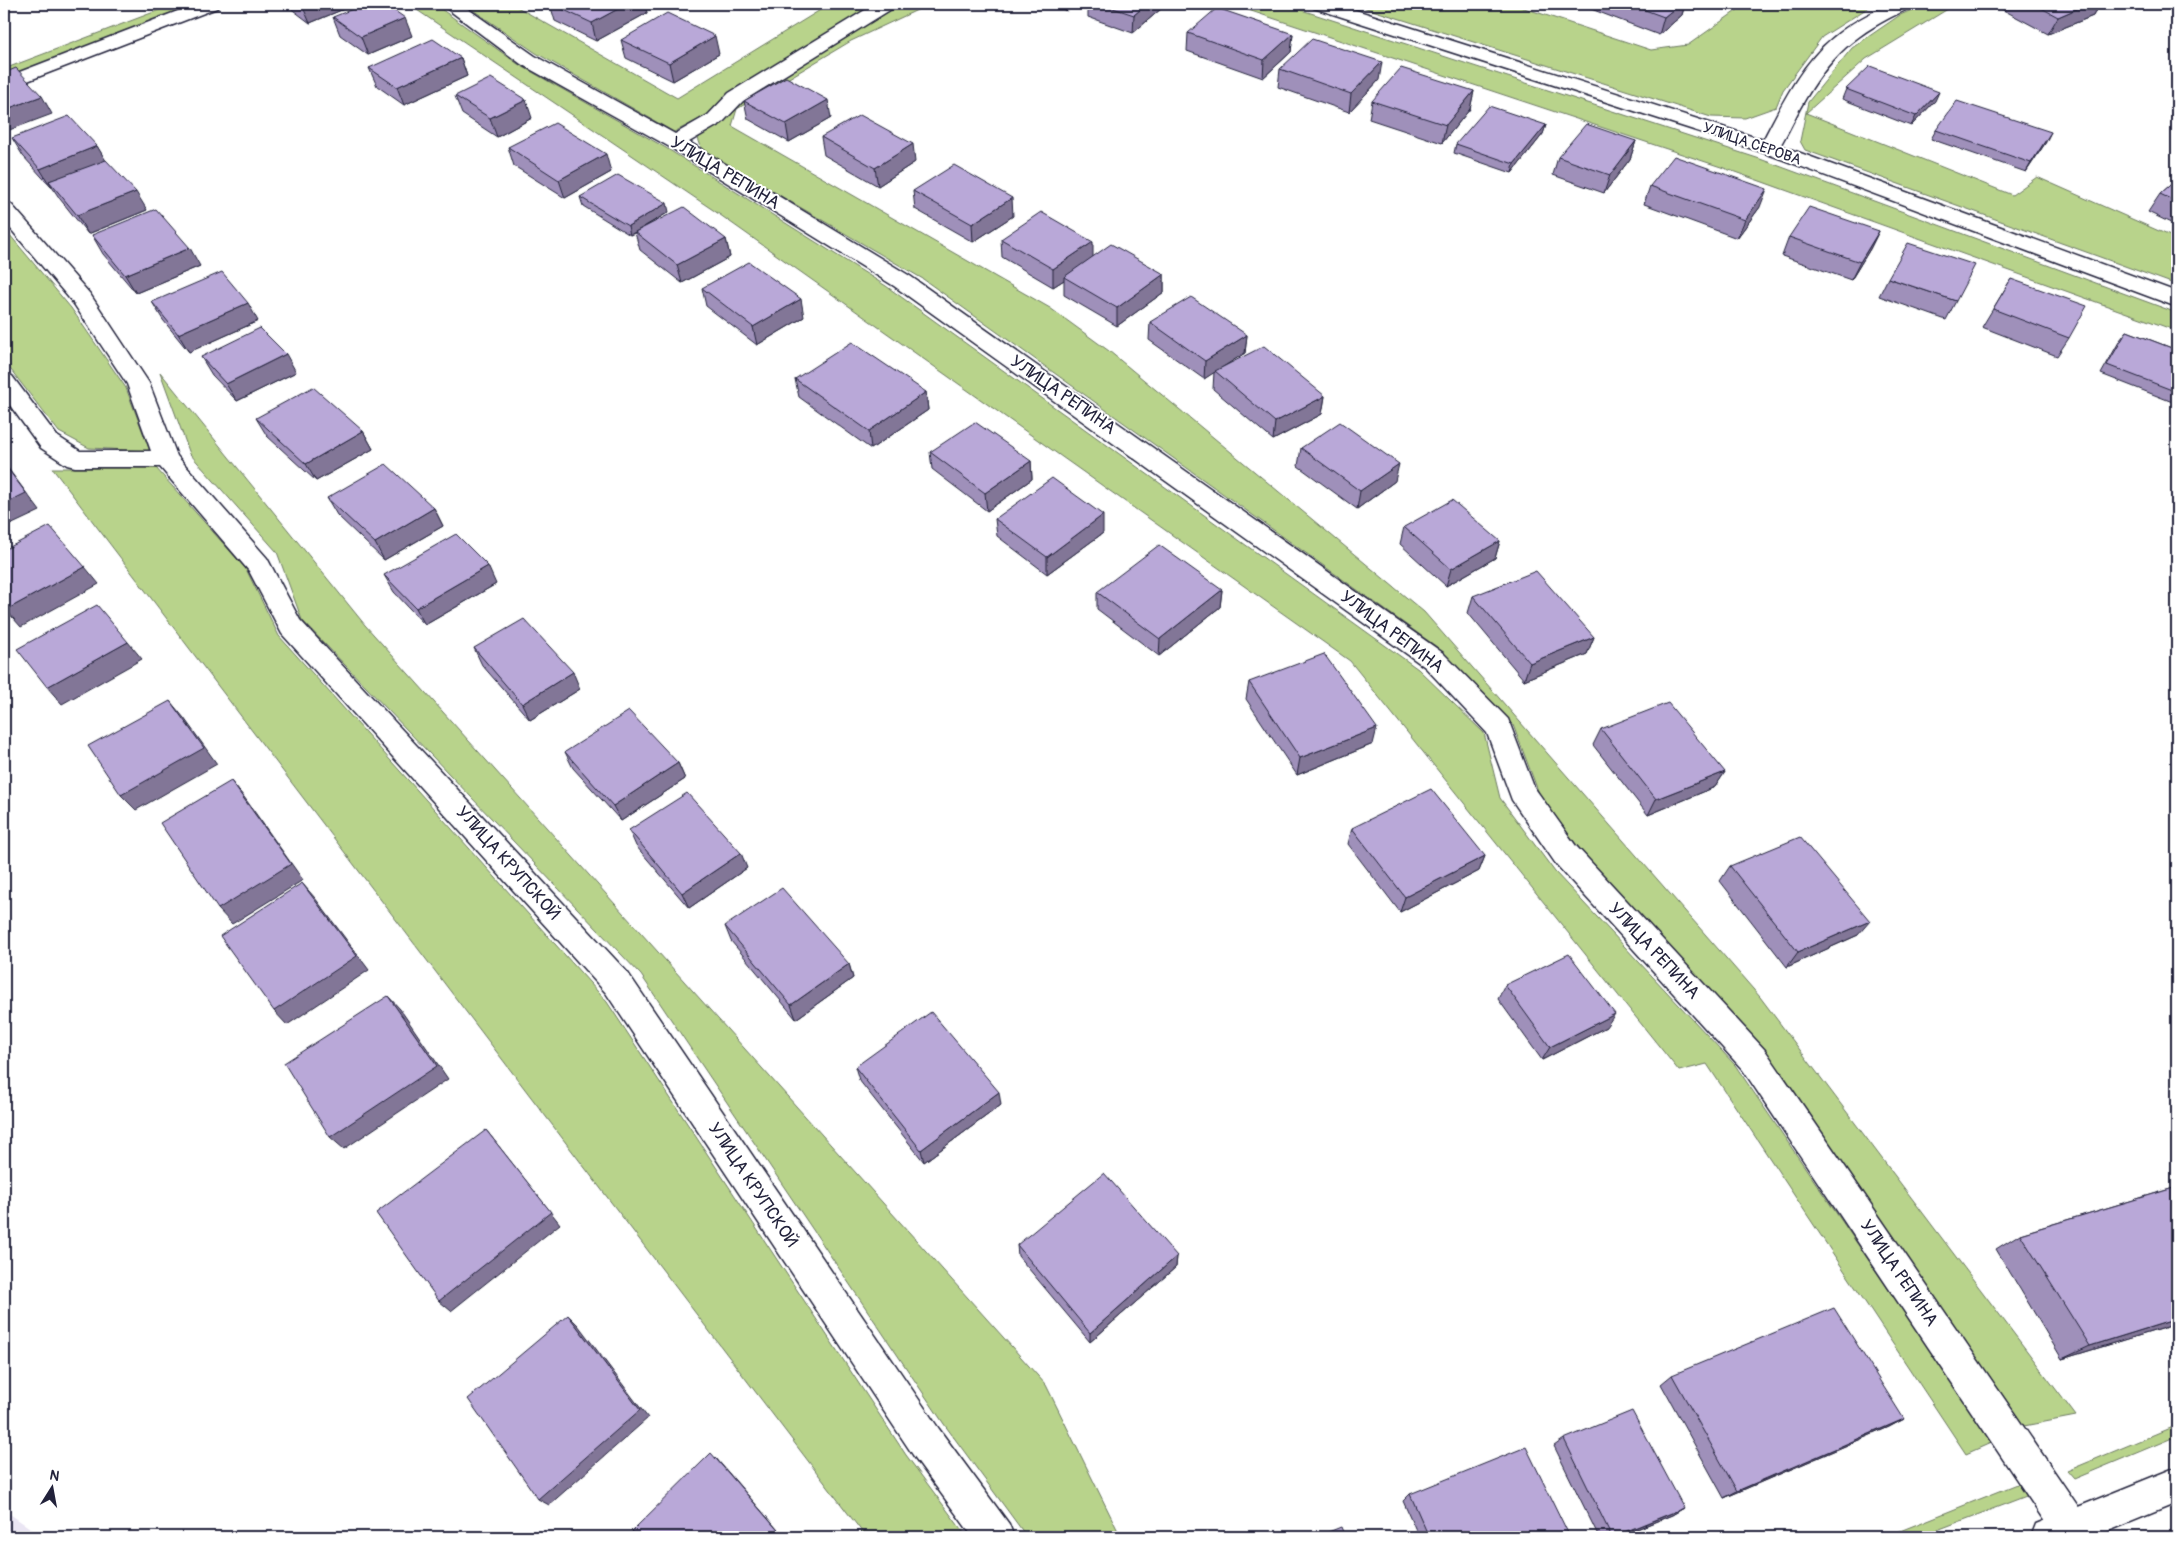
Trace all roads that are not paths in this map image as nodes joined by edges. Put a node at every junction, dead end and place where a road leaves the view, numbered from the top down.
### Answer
1 (211, 4) edge
2 (450, 4) edge
3 (887, 4) edge
4 (1320, 4) edge
5 (1904, 4) edge
6 (4, 84) edge
7 (675, 142) junction
8 (1769, 148) junction
9 (4, 208) edge
10 (2177, 300) edge
11 (4, 381) edge
12 (166, 460) junction
13 (2177, 1485) edge
14 (2060, 1533) edge
15 (996, 1537) edge

1 - 6 street
2 - 7 street, УЛИЦА РЕПИНА
3 - 7 street
4 - 8 street, УЛИЦА СЕРОВА
5 - 8 street
7 - 14 street, УЛИЦА РЕПИНА
8 - 10 street, УЛИЦА СЕРОВА
9 - 12 street, УЛИЦА КРУПСКОЙ
11 - 12 street
12 - 15 street, УЛИЦА КРУПСКОЙ
13 - 14 street

